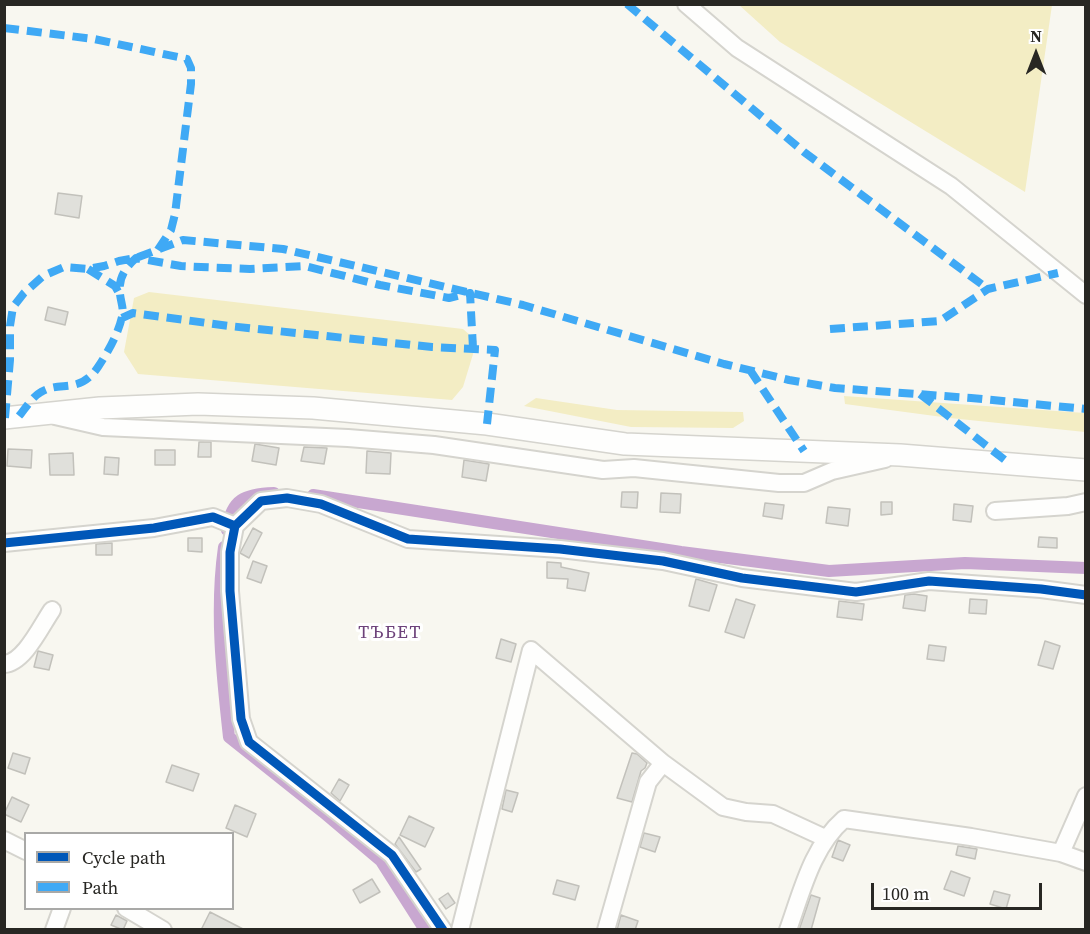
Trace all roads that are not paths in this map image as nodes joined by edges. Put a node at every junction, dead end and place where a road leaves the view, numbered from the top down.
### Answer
1 (686, 4) edge
2 (1086, 295) edge
3 (43, 413) junction
4 (4, 418) edge
5 (900, 455) junction
6 (1086, 470) edge
7 (1086, 502) edge
8 (995, 511) dead end
9 (235, 526) junction
10 (4, 543) edge
11 (1086, 595) edge
12 (52, 610) dead end
13 (4, 664) edge
14 (663, 763) junction
15 (1086, 796) edge
16 (825, 838) junction
17 (4, 840) edge
18 (24, 850) edge
19 (1061, 853) junction
20 (1086, 862) edge
21 (62, 910) edge
22 (128, 910) edge
23 (54, 930) edge
24 (164, 930) edge
25 (443, 930) edge
26 (460, 930) edge
27 (606, 930) edge
28 (788, 930) edge

1 - 2 street
3 - 4 main road
3 - 5 main road
3 - 5 street
5 - 6 main road
7 - 8 street
9 - 10 street
9 - 11 street
9 - 25 street
12 - 13 street
14 - 16 street
14 - 26 street
14 - 27 street
15 - 19 street
16 - 19 street
16 - 28 street
17 - 18 street
19 - 20 street
21 - 23 street
22 - 24 street

